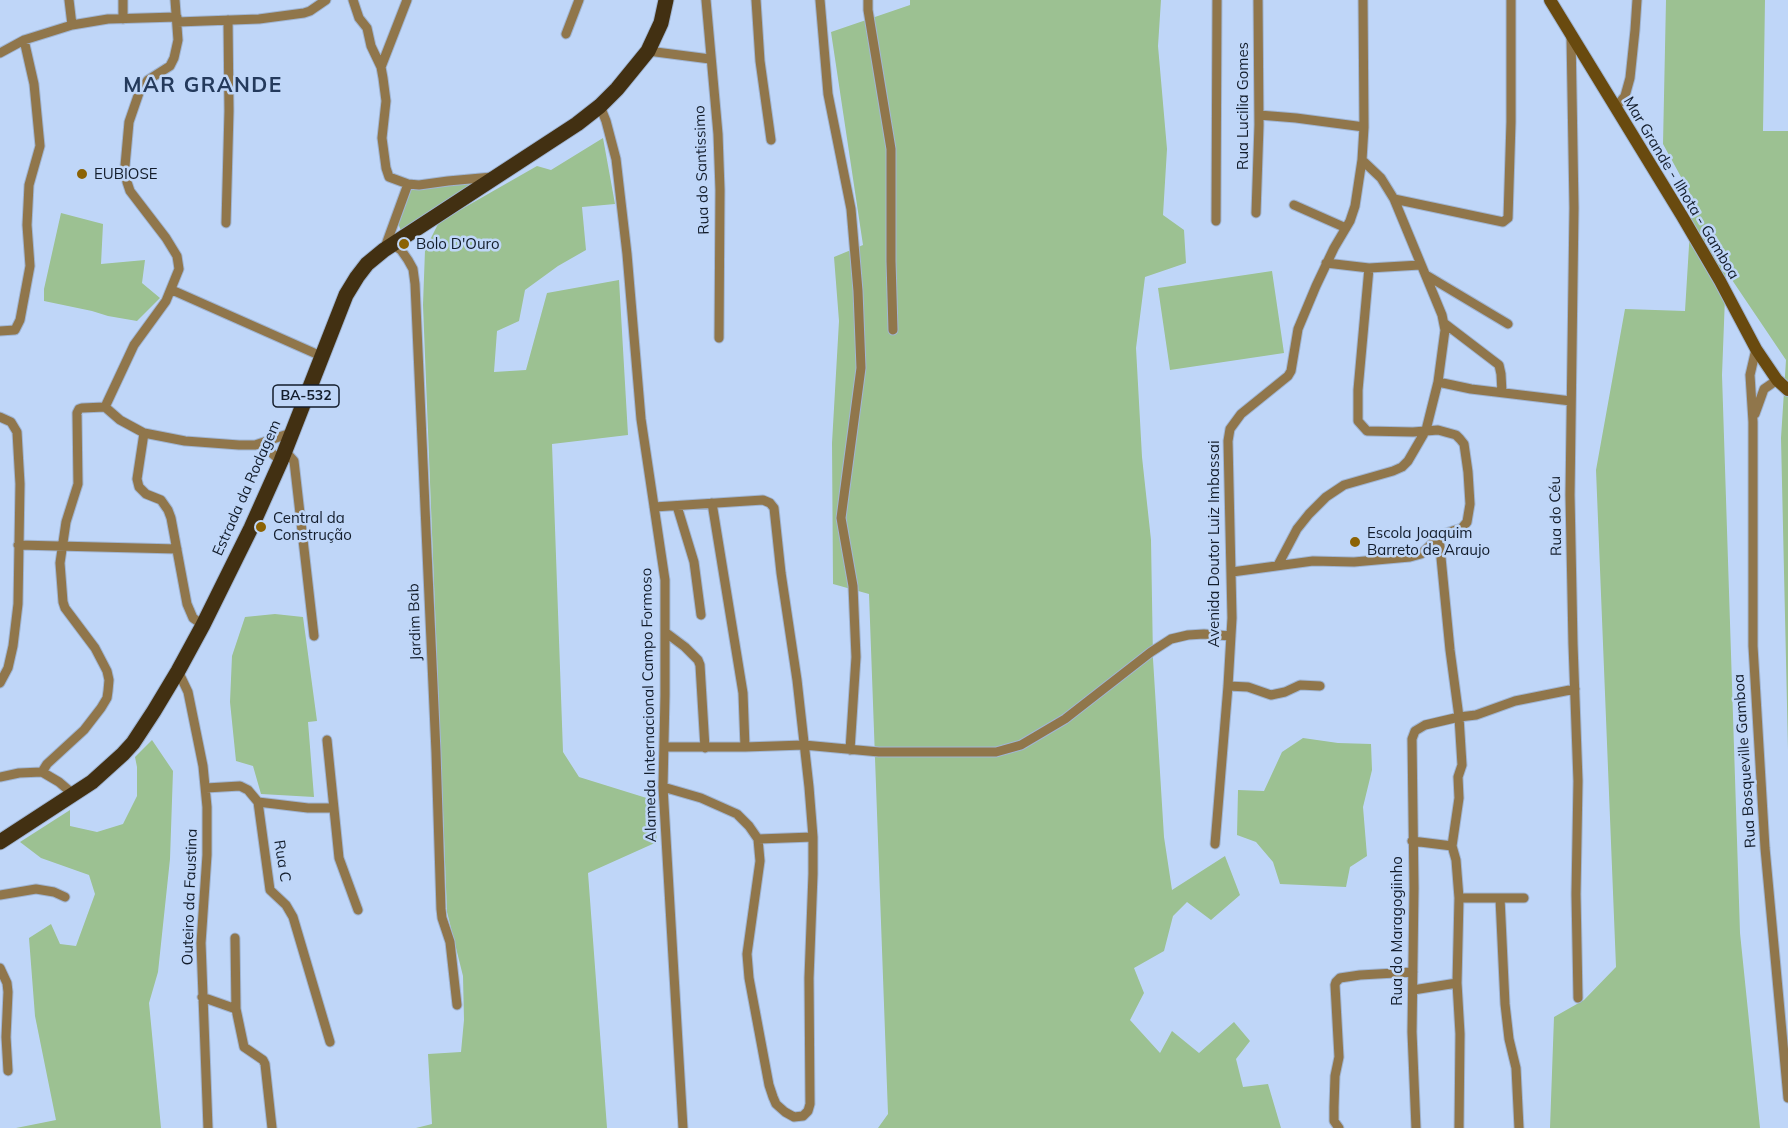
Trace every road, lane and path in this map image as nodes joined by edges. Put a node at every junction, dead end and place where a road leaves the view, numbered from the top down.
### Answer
1 (69, 0) edge
2 (123, 0) edge
3 (175, 0) edge
4 (326, 0) edge
5 (353, 0) edge
6 (407, 0) edge
7 (579, 0) edge
8 (666, 0) edge
9 (706, 0) edge
10 (756, 0) edge
11 (820, 0) edge
12 (868, 0) edge
13 (1217, 0) edge
14 (1258, 0) edge
15 (1363, 0) edge
16 (1511, 0) edge
17 (1550, 0) edge
18 (1637, 0) edge
19 (123, 19) junction
20 (177, 19) junction
21 (228, 20) junction
22 (72, 25) junction
23 (566, 34) dead end
24 (1570, 34) junction
25 (24, 40) junction
26 (648, 51) junction
27 (0, 53) edge
28 (710, 59) junction
29 (381, 67) junction
30 (600, 106) junction
31 (1616, 107) junction
32 (1259, 115) junction
33 (1364, 127) junction
34 (771, 140) dead end
35 (1362, 160) junction
36 (498, 177) junction
37 (408, 184) junction
38 (1394, 199) junction
39 (1294, 205) dead end
40 (1256, 213) dead end
41 (1216, 221) dead end
42 (226, 223) dead end
43 (1346, 228) junction
44 (388, 247) junction
45 (1326, 263) junction
46 (1420, 265) junction
47 (1369, 268) junction
48 (1426, 275) junction
49 (172, 290) junction
50 (1444, 323) junction
51 (1508, 324) dead end
52 (893, 330) dead end
53 (0, 331) edge
54 (719, 338) dead end
55 (1756, 350) junction
56 (321, 356) junction
57 (1777, 380) junction
58 (1438, 382) junction
59 (1788, 390) edge
60 (1502, 393) junction
61 (1570, 401) junction
62 (105, 407) junction
63 (0, 417) edge
64 (1754, 422) junction
65 (1426, 430) junction
66 (144, 433) junction
67 (291, 433) junction
68 (261, 444) junction
69 (283, 456) junction
70 (712, 503) junction
71 (677, 506) junction
72 (654, 507) junction
73 (1439, 537) junction
74 (18, 545) junction
75 (62, 548) junction
76 (177, 549) junction
77 (1278, 565) junction
78 (1232, 572) junction
79 (701, 615) dead end
80 (203, 625) junction
81 (665, 632) junction
82 (314, 636) dead end
83 (1231, 636) junction
84 (178, 671) junction
85 (0, 683) edge
86 (1320, 686) dead end
87 (1228, 687) junction
88 (1575, 689) junction
89 (1459, 717) junction
90 (327, 740) dead end
91 (804, 745) junction
92 (664, 747) junction
93 (745, 747) junction
94 (705, 748) junction
95 (850, 750) junction
96 (42, 772) junction
97 (0, 777) edge
98 (663, 787) junction
99 (206, 788) junction
100 (73, 794) junction
101 (258, 802) junction
102 (334, 808) junction
103 (813, 837) junction
104 (758, 839) junction
105 (1412, 841) junction
106 (0, 842) edge
107 (1215, 844) dead end
108 (1452, 846) junction
109 (0, 895) edge
110 (64, 897) dead end
111 (1459, 898) junction
112 (1500, 898) junction
113 (1524, 898) dead end
114 (358, 910) dead end
115 (234, 938) dead end
116 (0, 968) edge
117 (1413, 972) junction
118 (1457, 983) junction
119 (1413, 990) junction
120 (202, 997) junction
121 (1578, 998) dead end
122 (457, 1005) dead end
123 (236, 1009) junction
124 (330, 1042) dead end
125 (8, 1071) dead end
126 (1788, 1098) edge
127 (208, 1128) edge
128 (272, 1128) edge
129 (683, 1128) edge
130 (1339, 1128) edge
131 (1416, 1128) edge
132 (1459, 1128) edge
133 (1519, 1128) edge

1 - 22 street
2 - 19 street
3 - 20 street
4 - 21 street
5 - 29 street
6 - 29 street
7 - 23 street
8 - 26 main road, Estrada da Rodagem / BA-532
9 - 28 street, Rua do Santissimo
10 - 34 street
11 - 95 street
12 - 52 street
13 - 41 street
14 - 32 street, Rua Lucilia Gomes
15 - 33 street, Avenida Doutor Luiz Imbassai
16 - 38 street
17 - 24 street, Mar Grande - Ilhota - Gamboa
18 - 31 street
19 - 20 street
19 - 22 street
20 - 21 street
20 - 49 street
21 - 42 street
22 - 25 street
24 - 31 street, Mar Grande - Ilhota - Gamboa
24 - 61 street, Rua do Céu
25 - 27 street
25 - 53 street
26 - 28 street
26 - 30 main road, Estrada da Rodagem / BA-532
28 - 54 street, Rua do Santissimo
29 - 37 street
30 - 36 main road, Estrada da Rodagem / BA-532
30 - 72 street, Alameda Internacional Campo Formoso
31 - 55 street, Mar Grande - Ilhota - Gamboa
32 - 33 street
32 - 40 street, Rua Lucilia Gomes
33 - 35 street, Avenida Doutor Luiz Imbassai
35 - 38 street
35 - 43 street, Avenida Doutor Luiz Imbassai
36 - 37 street
36 - 44 main road, Estrada da Rodagem / BA-532
37 - 44 street
38 - 46 street
39 - 43 street
43 - 45 street, Avenida Doutor Luiz Imbassai
44 - 56 main road, Estrada da Rodagem / BA-532
44 - 122 street, Jardim Bab
45 - 47 street
45 - 78 street, Avenida Doutor Luiz Imbassai
46 - 47 street
46 - 48 street
47 - 65 street
48 - 50 street
48 - 51 street
49 - 56 street
49 - 62 street
50 - 58 street
50 - 60 street
55 - 57 street, Mar Grande - Ilhota - Gamboa
55 - 64 street, Rua Bosqueville Gamboa
56 - 67 main road, Estrada da Rodagem / BA-532
57 - 59 street, Mar Grande - Ilhota - Gamboa
57 - 64 street, Rua Bosqueville Gamboa
58 - 60 street
58 - 65 street
60 - 61 street
61 - 88 street, Rua do Céu
62 - 66 street
62 - 75 street
63 - 74 street
64 - 126 street, Rua Bosqueville Gamboa
65 - 73 street
65 - 77 street
66 - 68 street
66 - 76 street
67 - 68 street
67 - 69 main road, Estrada da Rodagem / BA-532
68 - 69 street
69 - 80 main road, Estrada da Rodagem / BA-532
69 - 82 street
70 - 71 street
70 - 91 street
70 - 93 street
71 - 72 street
71 - 79 street
72 - 81 street, Alameda Internacional Campo Formoso
73 - 77 street
73 - 89 street
74 - 75 street
74 - 85 street
75 - 76 street
75 - 96 street
76 - 80 street
77 - 78 street
78 - 83 street, Avenida Doutor Luiz Imbassai
80 - 84 main road, Estrada da Rodagem / BA-532
81 - 92 street, Alameda Internacional Campo Formoso
81 - 94 street
83 - 87 street, Avenida Doutor Luiz Imbassai
83 - 95 street
84 - 99 street, Outeiro da Faustina
84 - 100 main road, Estrada da Rodagem / BA-532
86 - 87 street
87 - 107 street, Avenida Doutor Luiz Imbassai
88 - 89 street
88 - 121 street, Rua do Céu
89 - 105 street, Rua do Maragogiinho
89 - 108 street
90 - 102 street
91 - 93 street
91 - 95 street
91 - 103 street
92 - 94 street
92 - 98 street, Alameda Internacional Campo Formoso
93 - 94 street
96 - 97 street
96 - 100 street
98 - 104 street
98 - 129 street, Alameda Internacional Campo Formoso
99 - 101 street
99 - 120 street, Outeiro da Faustina
100 - 106 main road, Estrada da Rodagem / BA-532
101 - 102 street
101 - 124 street, Rua C
102 - 114 street
103 - 104 street
103 - 104 street
105 - 108 street
105 - 117 street, Rua do Maragogiinho
108 - 111 street
109 - 110 street
111 - 112 street
111 - 118 street
112 - 113 street
112 - 133 street
115 - 123 street
116 - 125 street
117 - 119 street, Rua do Maragogiinho
117 - 130 street
118 - 119 street
118 - 132 street
119 - 131 street, Rua do Maragogiinho
120 - 123 street
120 - 127 street, Outeiro da Faustina
123 - 128 street

